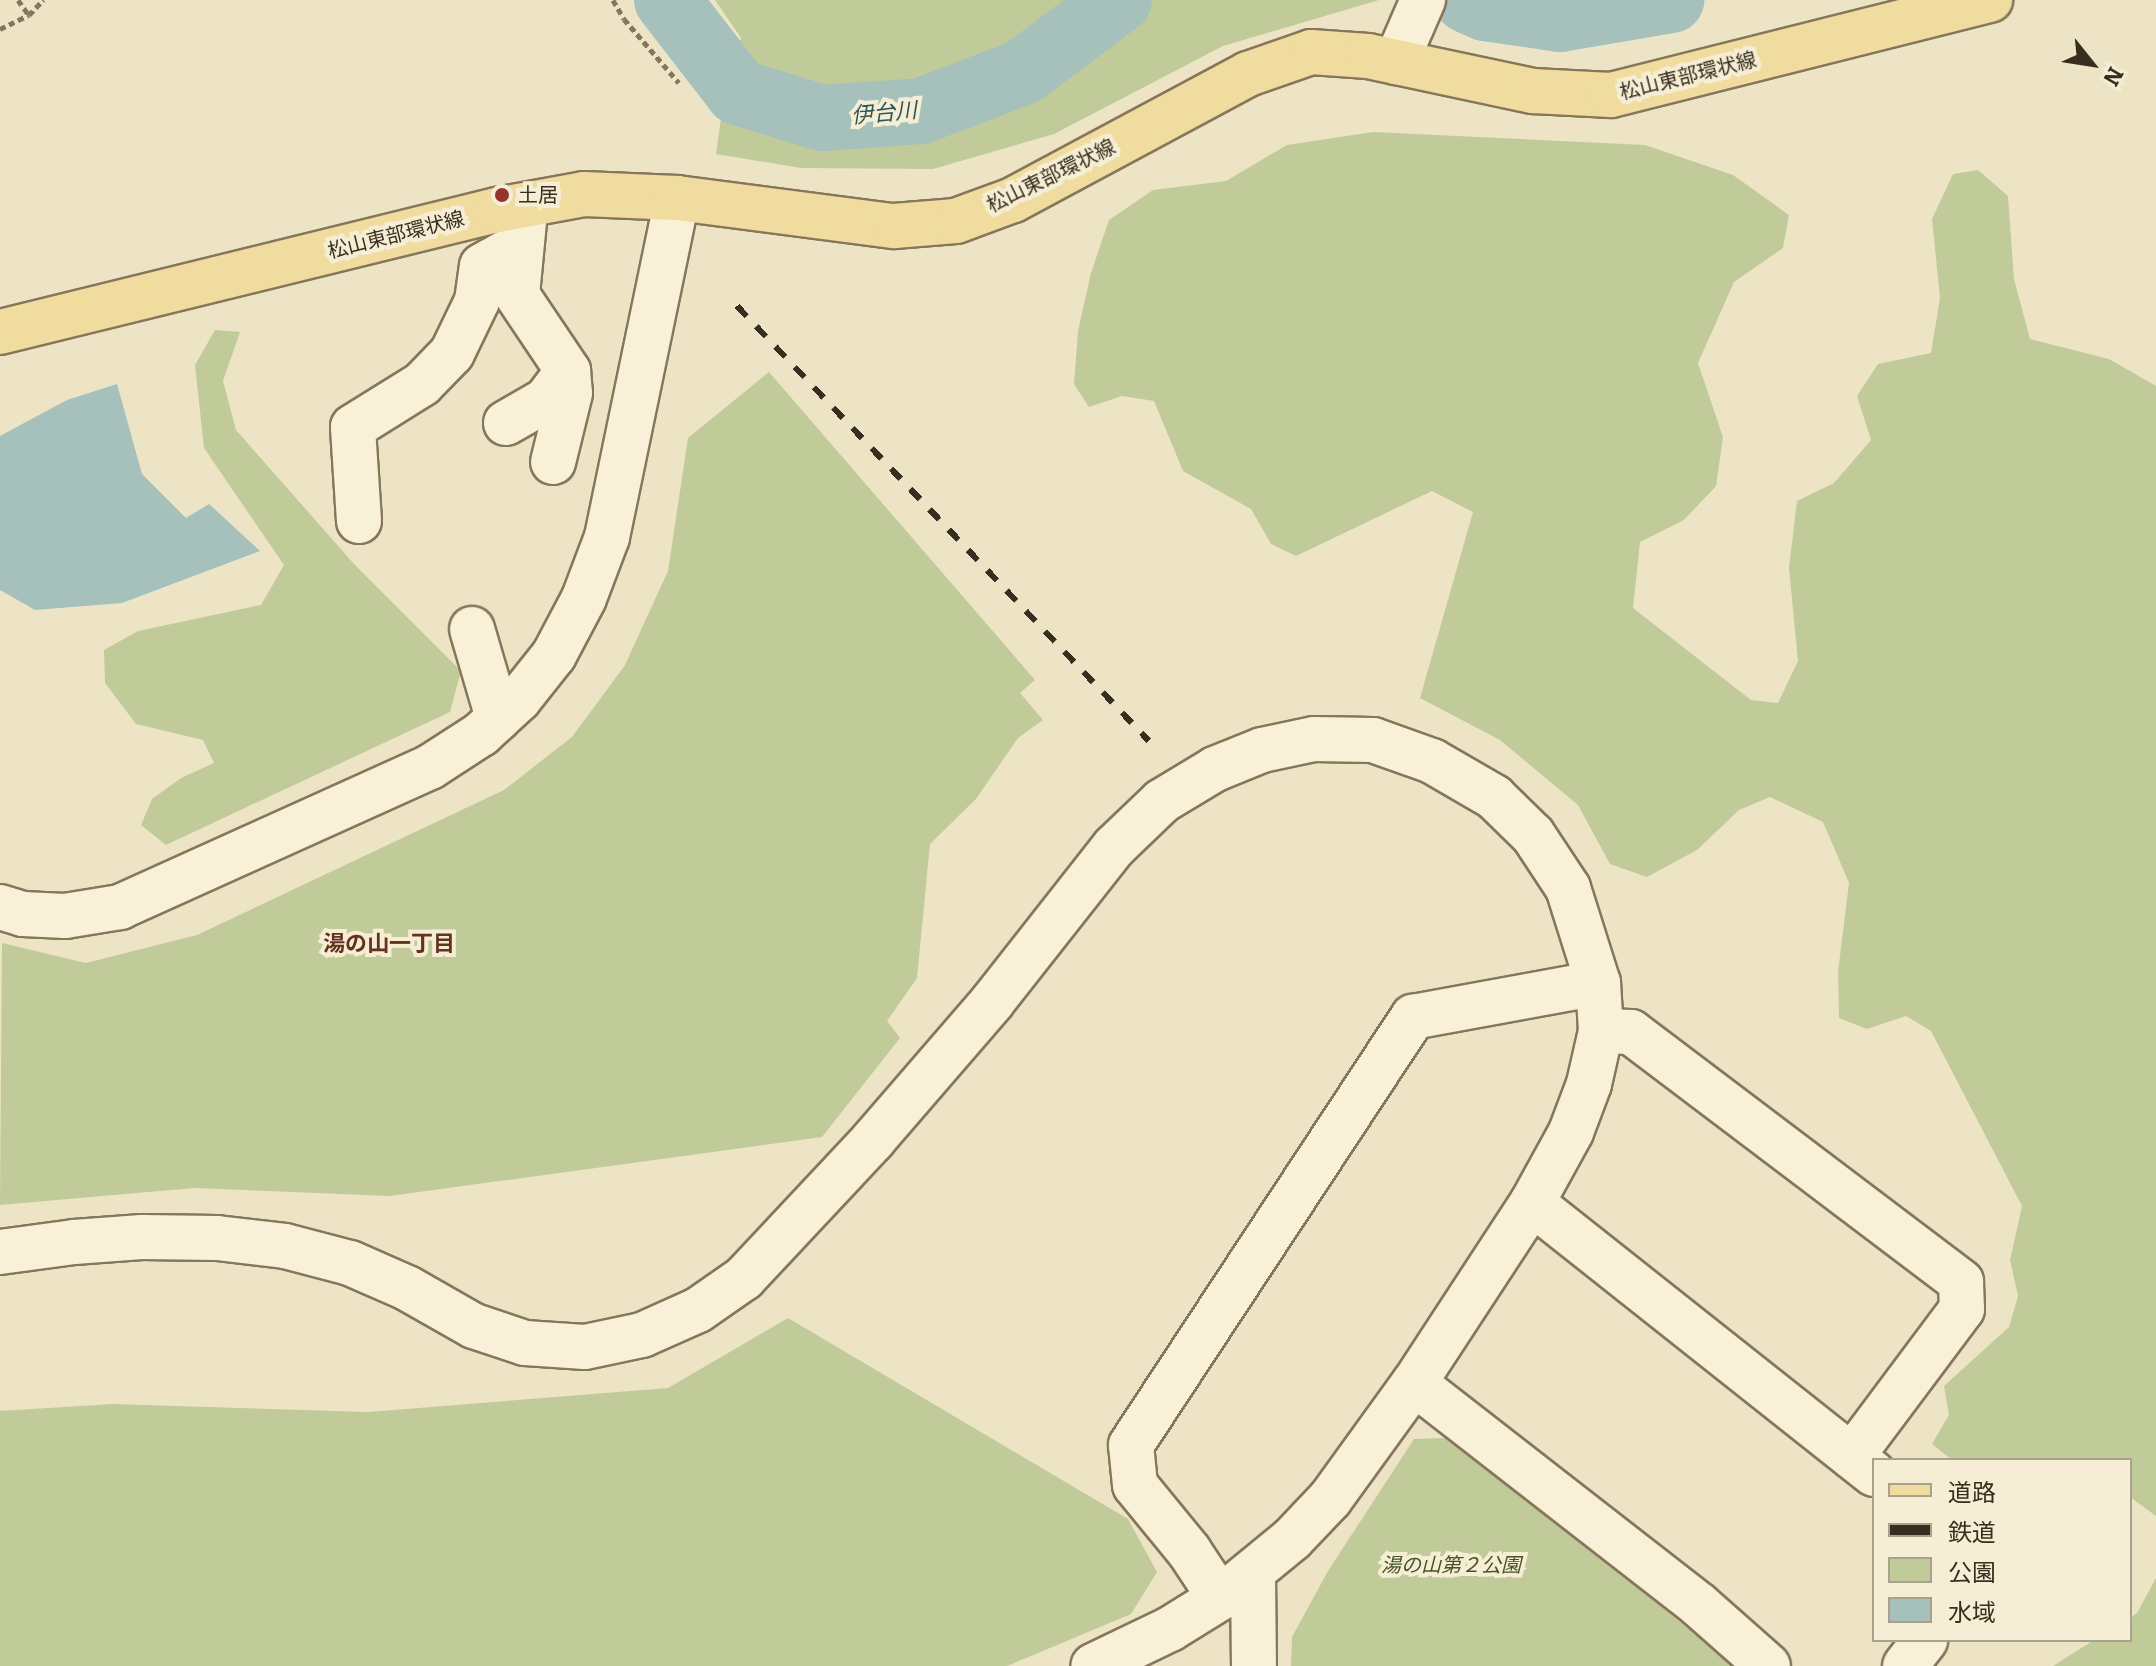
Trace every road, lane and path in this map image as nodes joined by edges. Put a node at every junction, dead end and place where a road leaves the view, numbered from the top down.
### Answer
1 (18, 0) edge
2 (43, 0) edge
3 (613, 0) edge
4 (1990, 0) edge
5 (1420, 6) edge
6 (29, 15) junction
7 (0, 29) edge
8 (1396, 62) junction
9 (679, 83) dead end
10 (677, 198) junction
11 (524, 225) junction
12 (0, 332) edge
13 (568, 371) junction
14 (506, 423) dead end
15 (553, 462) dead end
16 (359, 521) dead end
17 (472, 629) dead end
18 (498, 718) junction
19 (0, 907) edge
20 (1598, 983) junction
21 (1601, 1031) junction
22 (1532, 1203) junction
23 (0, 1252) edge
24 (1414, 1383) junction
25 (1863, 1465) edge
26 (1236, 1586) junction
27 (1923, 1642) edge
28 (1093, 1666) edge
29 (1254, 1666) edge
30 (1768, 1666) edge
31 (1905, 1666) edge

1 - 6 path
2 - 6 path
3 - 9 path
4 - 8 main road, 松山東部環状線
5 - 8 street
6 - 7 path
8 - 10 main road, 松山東部環状線
10 - 11 main road, 松山東部環状線
10 - 18 street
11 - 12 main road, 松山東部環状線
11 - 13 street
11 - 16 street
13 - 14 street
13 - 15 street
17 - 18 street
18 - 19 street
20 - 21 street
20 - 23 street
20 - 26 street
21 - 22 street
21 - 25 street
22 - 24 street
22 - 25 street
24 - 26 street
24 - 30 street
26 - 28 street
26 - 29 street
27 - 31 street

